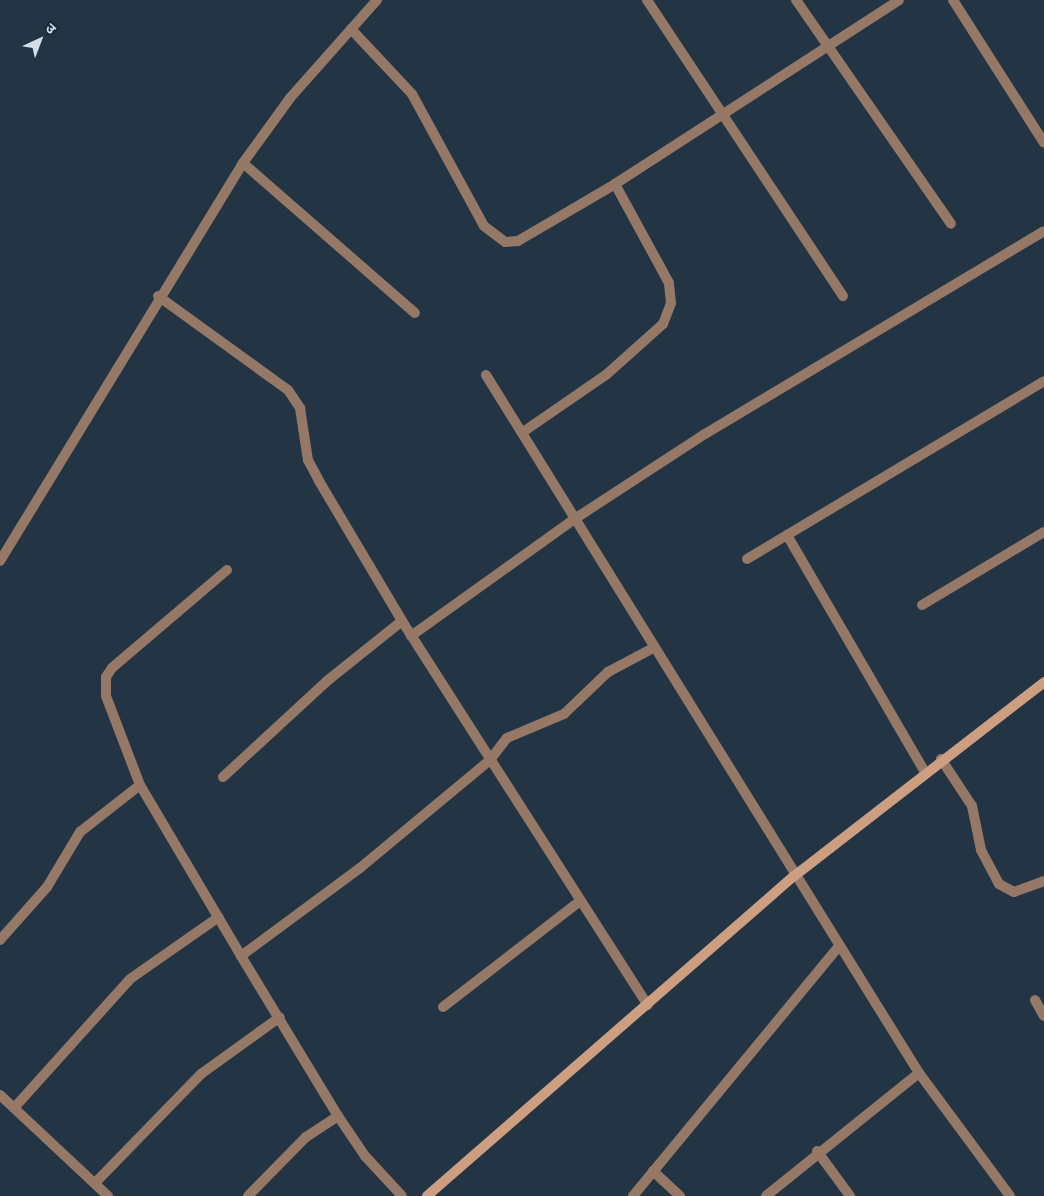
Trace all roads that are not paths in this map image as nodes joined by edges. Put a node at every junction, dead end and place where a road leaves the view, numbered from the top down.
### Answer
1 (377, 0) edge
2 (648, 0) edge
3 (796, 0) edge
4 (899, 0) edge
5 (953, 0) edge
6 (351, 29) junction
7 (826, 47) junction
8 (724, 114) junction
9 (1044, 143) edge
10 (243, 163) junction
11 (615, 184) junction
12 (952, 224) dead end
13 (1044, 231) edge
14 (158, 296) junction
15 (843, 296) dead end
16 (415, 313) dead end
17 (486, 375) dead end
18 (1044, 381) edge
19 (523, 432) junction
20 (576, 518) junction
21 (1044, 532) edge
22 (787, 535) junction
23 (747, 559) dead end
24 (0, 561) edge
25 (227, 570) dead end
26 (922, 605) dead end
27 (402, 621) junction
28 (411, 636) junction
29 (655, 647) junction
30 (1044, 682) edge
31 (941, 759) junction
32 (489, 761) junction
33 (924, 772) junction
34 (224, 777) dead end
35 (140, 785) junction
36 (793, 877) junction
37 (1044, 881) edge
38 (579, 902) junction
39 (219, 917) junction
40 (0, 940) edge
41 (838, 947) junction
42 (241, 956) junction
43 (1035, 1000) dead end
44 (648, 1005) junction
45 (443, 1007) dead end
46 (1044, 1016) edge
47 (280, 1017) junction
48 (919, 1073) junction
49 (0, 1095) edge
50 (14, 1108) junction
51 (338, 1116) junction
52 (817, 1151) junction
53 (653, 1171) junction
54 (95, 1183) junction
55 (108, 1196) edge
56 (248, 1196) edge
57 (402, 1196) edge
58 (427, 1196) edge
59 (634, 1196) edge
60 (680, 1196) edge
61 (766, 1196) edge
62 (850, 1196) edge
63 (1010, 1196) edge

1 - 6 street
2 - 8 street
3 - 7 street
4 - 7 street
5 - 9 street
6 - 10 street
6 - 11 street
7 - 8 street
7 - 12 street
8 - 11 street
8 - 15 street
10 - 14 street
10 - 16 street
11 - 19 street
13 - 20 street
14 - 24 street
14 - 27 street
17 - 19 street
18 - 22 street
19 - 20 street
20 - 28 street
20 - 29 street
21 - 26 street
22 - 23 street
22 - 33 street
25 - 35 street
27 - 28 street
27 - 34 street
28 - 32 street
29 - 32 street
29 - 36 street
30 - 31 street
31 - 33 street
31 - 37 street
32 - 38 street
32 - 42 street
33 - 36 street
35 - 39 street
35 - 40 street
36 - 41 street
36 - 44 street
38 - 44 street
38 - 45 street
39 - 42 street
39 - 50 street
41 - 48 street
41 - 53 street
42 - 47 street
43 - 46 street
44 - 58 street
47 - 51 street
47 - 54 street
48 - 52 street
48 - 63 street
49 - 50 street
50 - 54 street
51 - 56 street
51 - 57 street
52 - 61 street
52 - 62 street
53 - 59 street
53 - 60 street
54 - 55 street

